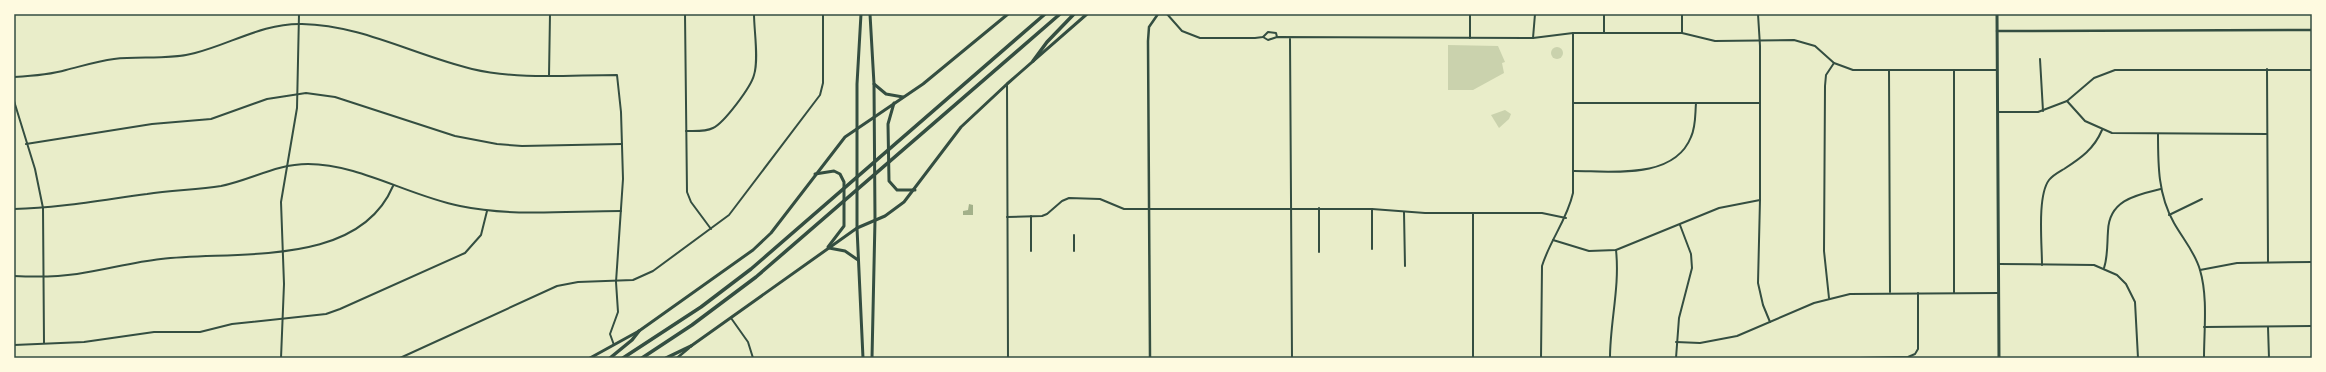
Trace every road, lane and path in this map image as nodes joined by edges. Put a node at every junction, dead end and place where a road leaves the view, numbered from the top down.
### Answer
1 (299, 14) edge
2 (550, 14) edge
3 (685, 14) edge
4 (754, 14) edge
5 (823, 14) edge
6 (861, 14) edge
7 (870, 14) edge
8 (1008, 14) edge
9 (1045, 14) edge
10 (1060, 14) edge
11 (1074, 14) edge
12 (1087, 14) edge
13 (1158, 14) edge
14 (1167, 14) edge
15 (1470, 14) edge
16 (1535, 14) edge
17 (1604, 14) edge
18 (1682, 14) edge
19 (1758, 14) edge
20 (1997, 14) edge
21 (299, 24) junction
22 (1997, 30) junction
23 (2312, 30) edge
24 (1682, 32) junction
25 (1573, 33) junction
26 (1604, 33) junction
27 (1263, 37) junction
28 (1277, 37) junction
29 (1470, 38) junction
30 (1533, 38) junction
31 (1290, 39) junction
32 (1760, 40) junction
33 (2040, 59) dead end
34 (1032, 61) junction
35 (1834, 63) junction
36 (2267, 69) junction
37 (1889, 70) junction
38 (1954, 70) junction
39 (1997, 70) junction
40 (2312, 70) edge
41 (549, 76) junction
42 (14, 77) edge
43 (874, 84) junction
44 (1007, 84) junction
45 (298, 93) junction
46 (903, 97) junction
47 (14, 101) edge
48 (2067, 101) junction
49 (894, 103) junction
50 (1573, 103) junction
51 (1696, 103) junction
52 (1760, 103) junction
53 (2043, 111) junction
54 (1998, 112) junction
55 (874, 116) junction
56 (857, 128) junction
57 (2102, 130) junction
58 (686, 131) junction
59 (2158, 134) junction
60 (2267, 134) junction
61 (26, 144) junction
62 (622, 144) junction
63 (286, 166) junction
64 (1574, 171) junction
65 (815, 174) junction
66 (393, 186) junction
67 (2161, 189) junction
68 (915, 190) junction
69 (2202, 199) dead end
70 (1760, 200) junction
71 (14, 208) edge
72 (43, 208) junction
73 (1319, 208) junction
74 (1372, 208) junction
75 (1149, 209) junction
76 (1291, 209) junction
77 (488, 211) junction
78 (622, 211) junction
79 (1404, 212) junction
80 (1472, 213) junction
81 (2170, 215) junction
82 (1031, 216) junction
83 (1007, 217) junction
84 (1566, 218) junction
85 (875, 220) junction
86 (1680, 225) junction
87 (857, 228) junction
88 (712, 229) junction
89 (1074, 235) dead end
90 (1553, 240) junction
91 (829, 248) junction
92 (1372, 249) dead end
93 (283, 250) junction
94 (1616, 250) junction
95 (824, 251) junction
96 (1031, 251) dead end
97 (1074, 251) dead end
98 (1319, 252) dead end
99 (858, 260) junction
100 (2268, 262) junction
101 (2312, 262) edge
102 (1999, 264) junction
103 (2042, 265) junction
104 (1405, 266) dead end
105 (2104, 268) junction
106 (2200, 270) junction
107 (14, 276) edge
108 (45, 277) junction
109 (616, 282) junction
110 (1890, 292) junction
111 (1918, 293) junction
112 (1954, 293) junction
113 (1999, 293) junction
114 (1829, 298) junction
115 (862, 315) junction
116 (872, 315) junction
117 (731, 318) junction
118 (283, 320) junction
119 (1770, 322) junction
120 (2312, 326) edge
121 (2204, 327) junction
122 (2268, 327) junction
123 (863, 330) junction
124 (872, 330) junction
125 (639, 331) junction
126 (44, 342) junction
127 (1676, 342) junction
128 (14, 344) edge
129 (614, 345) junction
130 (691, 346) junction
131 (281, 358) edge
132 (400, 358) edge
133 (590, 358) edge
134 (610, 358) edge
135 (623, 358) edge
136 (642, 358) edge
137 (666, 358) edge
138 (677, 358) edge
139 (753, 358) edge
140 (863, 358) edge
141 (872, 358) edge
142 (1008, 358) edge
143 (1150, 358) edge
144 (1292, 358) edge
145 (1473, 358) edge
146 (1541, 358) edge
147 (1610, 358) edge
148 (1676, 358) edge
149 (1860, 358) edge
150 (1908, 358) edge
151 (1999, 358) edge
152 (2138, 358) edge
153 (2204, 358) edge
154 (2269, 358) edge

1 - 21 street
2 - 41 street
3 - 58 street
4 - 58 street
5 - 88 street
6 - 56 main road
7 - 43 main road
8 - 46 main road
9 - 135 highway
10 - 136 highway
11 - 34 highway
12 - 34 main road
13 - 75 street
14 - 27 street
15 - 29 street
16 - 30 street
17 - 26 street
18 - 24 street
19 - 32 street
20 - 22 main road
21 - 41 street
21 - 42 street
21 - 45 street
22 - 23 street
22 - 39 main road
24 - 26 street
24 - 32 street
25 - 26 street
25 - 30 street
25 - 50 street
27 - 28 street
27 - 28 street
28 - 31 street
29 - 30 street
29 - 31 street
31 - 76 street
32 - 35 street
32 - 52 street
33 - 53 street
34 - 44 main road
35 - 37 street
35 - 114 street
36 - 40 street
36 - 48 street
36 - 60 street
37 - 38 street
37 - 110 street
38 - 39 street
38 - 112 street
39 - 54 main road
41 - 62 street
43 - 46 main road
43 - 55 main road
44 - 68 main road
44 - 83 street
45 - 61 street
45 - 62 street
45 - 63 street
46 - 49 main road
47 - 61 street
48 - 53 street
48 - 57 street
49 - 55 main road
49 - 68 main road
50 - 51 street
50 - 64 street
51 - 52 street
51 - 64 street
52 - 70 street
53 - 54 street
54 - 102 main road
55 - 56 main road
55 - 85 main road
56 - 65 main road
56 - 87 main road
57 - 59 street
57 - 103 street
58 - 88 street
59 - 60 street
59 - 67 street
60 - 100 street
61 - 72 street
62 - 78 street
63 - 66 street
63 - 72 street
63 - 93 street
64 - 84 street
65 - 95 main road
65 - 125 main road
66 - 77 street
66 - 93 street
67 - 81 street
67 - 105 street
68 - 85 main road
69 - 81 street
70 - 86 street
70 - 119 street
71 - 72 street
72 - 108 street
73 - 74 street
73 - 76 street
73 - 98 street
74 - 79 street
74 - 92 street
75 - 76 street
75 - 82 street
75 - 143 street
76 - 144 street
77 - 78 street
77 - 118 street
78 - 109 street
79 - 80 street
79 - 104 street
80 - 84 street
80 - 145 street
81 - 106 street
82 - 83 street
82 - 96 street
83 - 142 street
84 - 90 street
85 - 87 main road
85 - 116 main road
86 - 94 street
86 - 127 street
87 - 91 main road
87 - 99 main road
88 - 109 street
89 - 97 street
90 - 94 street
90 - 146 street
91 - 95 main road
91 - 99 main road
93 - 108 street
93 - 118 street
94 - 147 street
95 - 117 main road
99 - 115 main road
100 - 101 street
100 - 106 street
102 - 103 street
102 - 113 main road
103 - 105 street
105 - 152 street
106 - 121 street
107 - 108 street
108 - 126 street
109 - 129 street
109 - 132 street
110 - 111 street
110 - 114 street
111 - 112 street
111 - 150 street
112 - 113 street
113 - 151 main road
114 - 119 street
115 - 116 main road
115 - 123 main road
116 - 124 main road
117 - 130 main road
117 - 139 street
118 - 126 street
118 - 131 street
119 - 127 street
120 - 122 street
121 - 122 street
121 - 153 street
122 - 154 street
123 - 124 main road
123 - 140 main road
124 - 141 main road
125 - 129 main road
125 - 134 highway
126 - 128 street
127 - 148 street
129 - 133 main road
130 - 137 highway
130 - 138 street
149 - 150 street

